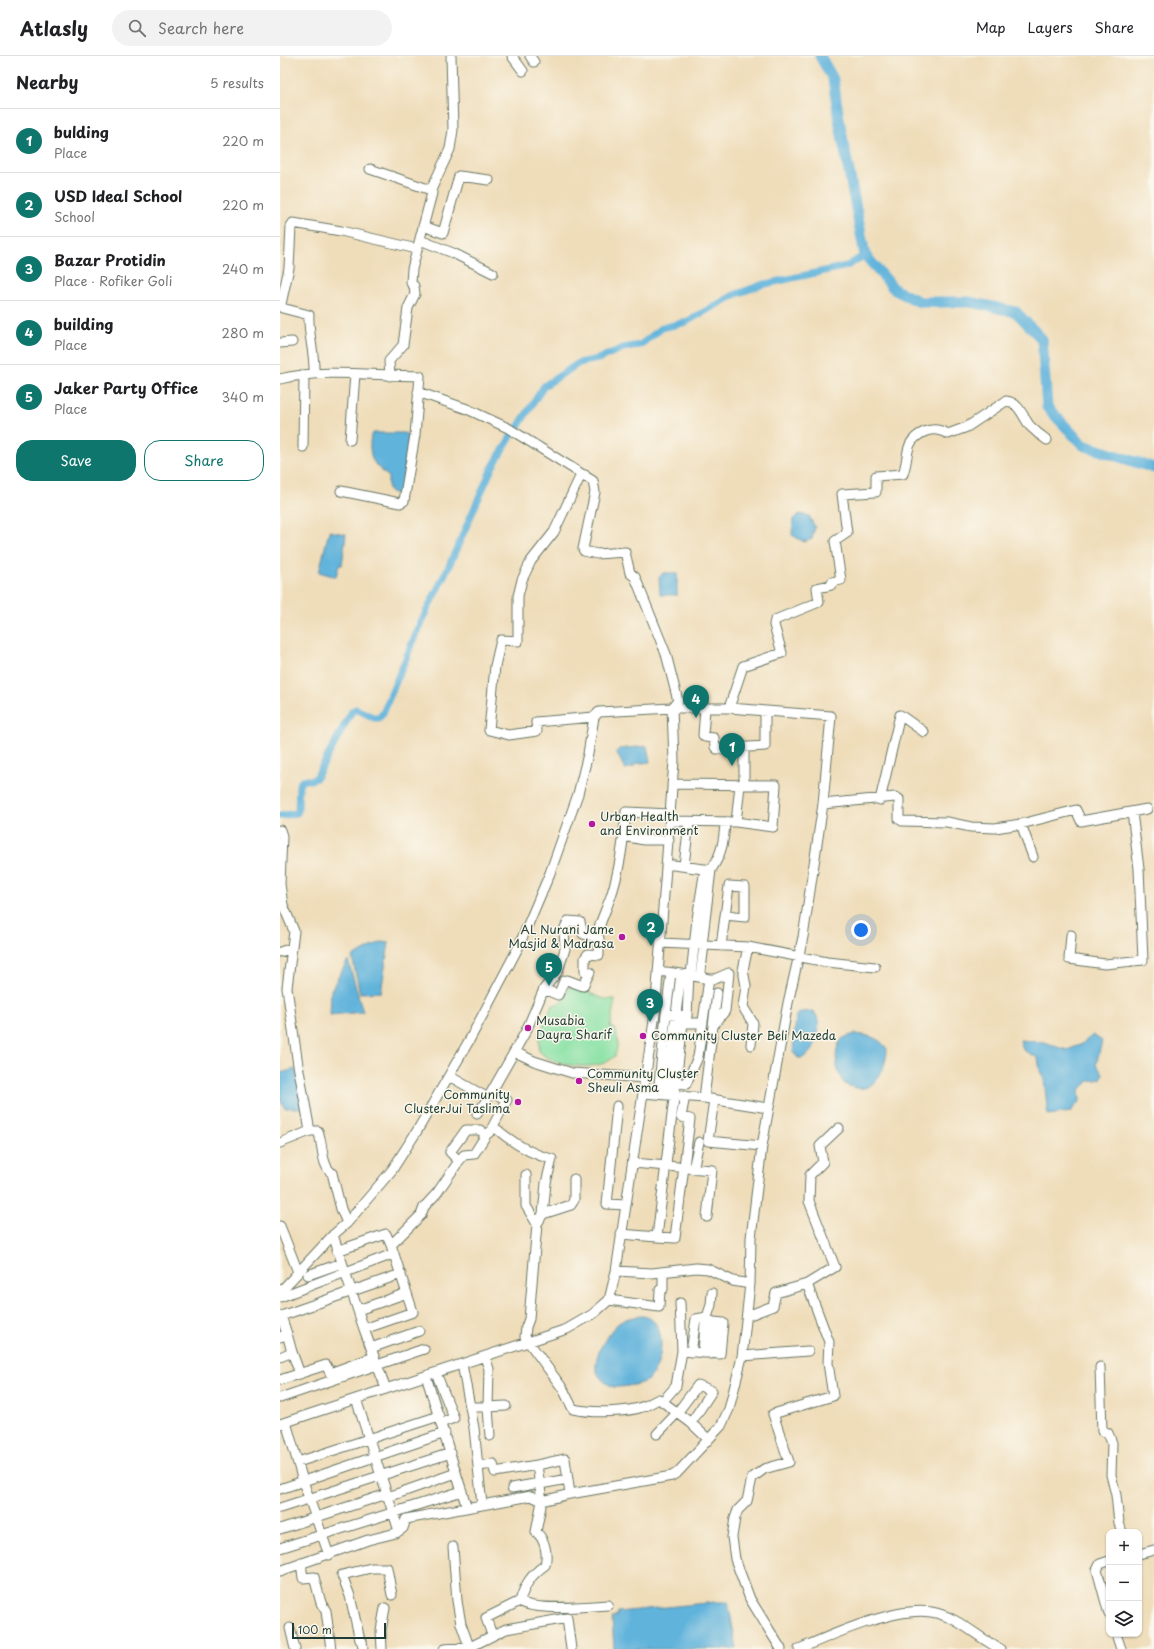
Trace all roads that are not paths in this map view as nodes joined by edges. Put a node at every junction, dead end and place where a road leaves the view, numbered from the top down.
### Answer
1 (451, 56) edge
2 (512, 56) edge
3 (523, 71) dead end
4 (370, 169) dead end
5 (488, 180) dead end
6 (431, 190) junction
7 (423, 226) junction
8 (418, 244) junction
9 (493, 273) dead end
10 (292, 342) dead end
11 (280, 343) edge
12 (314, 373) junction
13 (355, 374) junction
14 (304, 375) junction
15 (390, 376) junction
16 (280, 379) edge
17 (418, 392) junction
18 (350, 440) dead end
19 (1047, 440) dead end
20 (303, 447) dead end
21 (585, 475) junction
22 (341, 491) dead end
23 (672, 708) junction
24 (729, 708) junction
25 (705, 709) junction
26 (765, 711) junction
27 (594, 717) junction
28 (924, 732) dead end
29 (744, 747) junction
30 (672, 784) junction
31 (742, 785) junction
32 (880, 800) junction
33 (823, 804) junction
34 (1147, 809) dead end
35 (1132, 812) junction
36 (670, 818) junction
37 (689, 822) junction
38 (725, 822) junction
39 (736, 822) junction
40 (1021, 824) junction
41 (280, 830) edge
42 (624, 836) junction
43 (669, 840) junction
44 (1033, 856) dead end
45 (666, 864) junction
46 (684, 866) junction
47 (708, 869) junction
48 (725, 915) dead end
49 (1071, 935) dead end
50 (596, 937) junction
51 (660, 943) junction
52 (700, 945) junction
53 (720, 946) junction
54 (748, 947) junction
55 (292, 948) junction
56 (280, 952) edge
57 (799, 957) junction
58 (875, 967) dead end
59 (658, 971) junction
60 (671, 972) junction
61 (694, 976) junction
62 (544, 989) junction
63 (717, 993) dead end
64 (666, 1014) junction
65 (681, 1020) junction
66 (702, 1023) junction
67 (712, 1026) junction
68 (751, 1045) dead end
69 (515, 1052) junction
70 (448, 1076) junction
71 (646, 1078) junction
72 (676, 1082) junction
73 (643, 1093) junction
74 (666, 1094) junction
75 (490, 1095) junction
76 (685, 1096) junction
77 (704, 1098) junction
78 (714, 1100) junction
79 (617, 1106) dead end
80 (768, 1108) junction
81 (477, 1114) dead end
82 (495, 1128) junction
83 (839, 1128) dead end
84 (310, 1131) junction
85 (486, 1135) junction
86 (699, 1142) dead end
87 (280, 1143) edge
88 (762, 1146) junction
89 (458, 1161) junction
90 (633, 1163) junction
91 (665, 1167) junction
92 (689, 1169) junction
93 (526, 1175) dead end
94 (574, 1178) dead end
95 (626, 1205) junction
96 (543, 1214) junction
97 (707, 1217) dead end
98 (347, 1223) junction
99 (537, 1224) junction
100 (280, 1226) edge
101 (621, 1234) junction
102 (333, 1235) junction
103 (657, 1237) junction
104 (392, 1249) junction
105 (337, 1251) junction
106 (342, 1263) junction
107 (616, 1271) junction
108 (345, 1272) junction
109 (663, 1272) junction
110 (303, 1274) junction
111 (401, 1274) junction
112 (750, 1284) junction
113 (807, 1284) junction
114 (352, 1291) junction
115 (280, 1292) edge
116 (407, 1293) junction
117 (712, 1293) dead end
118 (280, 1297) edge
119 (609, 1300) junction
120 (680, 1303) dead end
121 (358, 1310) junction
122 (280, 1315) edge
123 (747, 1316) junction
124 (696, 1319) junction
125 (709, 1320) junction
126 (680, 1325) junction
127 (364, 1329) junction
128 (419, 1331) dead end
129 (283, 1336) edge
130 (528, 1342) junction
131 (424, 1349) dead end
132 (682, 1351) junction
133 (808, 1351) dead end
134 (292, 1352) junction
135 (692, 1352) junction
136 (707, 1353) junction
137 (280, 1356) edge
138 (485, 1356) junction
139 (742, 1356) junction
140 (374, 1357) junction
141 (462, 1364) junction
142 (1100, 1367) dead end
143 (436, 1372) junction
144 (300, 1374) junction
145 (426, 1376) junction
146 (280, 1380) edge
147 (386, 1389) junction
148 (280, 1398) edge
149 (356, 1399) junction
150 (662, 1401) junction
151 (506, 1406) dead end
152 (470, 1407) junction
153 (488, 1407) junction
154 (677, 1413) junction
155 (440, 1420) junction
156 (691, 1422) junction
157 (283, 1423) edge
158 (445, 1433) junction
159 (656, 1434) dead end
160 (490, 1436) dead end
161 (369, 1438) junction
162 (708, 1438) junction
163 (450, 1453) junction
164 (375, 1457) junction
165 (298, 1462) junction
166 (537, 1465) junction
167 (478, 1466) junction
168 (456, 1473) junction
169 (381, 1475) junction
170 (568, 1479) junction
171 (304, 1481) junction
172 (540, 1484) junction
173 (512, 1488) dead end
174 (280, 1489) edge
175 (462, 1490) junction
176 (570, 1494) junction
177 (388, 1495) junction
178 (310, 1499) junction
179 (542, 1501) junction
180 (482, 1505) junction
181 (280, 1508) edge
182 (467, 1508) junction
183 (393, 1512) junction
184 (316, 1517) junction
185 (280, 1529) edge
186 (1121, 1529) edge
187 (399, 1530) junction
188 (322, 1535) junction
189 (453, 1546) dead end
190 (280, 1548) edge
191 (1154, 1550) edge
192 (1142, 1553) edge
193 (329, 1555) junction
194 (1106, 1562) edge
195 (301, 1563) junction
196 (280, 1571) edge
197 (392, 1595) dead end
198 (520, 1601) junction
199 (1106, 1603) edge
200 (608, 1605) dead end
201 (385, 1608) dead end
202 (290, 1628) dead end
203 (492, 1635) junction
204 (1117, 1637) edge
205 (470, 1648) edge
206 (295, 1649) edge
207 (331, 1649) edge
208 (363, 1649) edge
209 (382, 1649) edge
210 (444, 1649) edge
211 (571, 1649) edge
212 (781, 1649) edge
213 (799, 1649) edge
214 (1000, 1649) edge
215 (1121, 1649) edge

1 - 6 street
2 - 3 street
4 - 6 street
5 - 7 street
6 - 7 street
7 - 8 street
8 - 9 street
8 - 12 street
8 - 15 street
10 - 11 street
12 - 13 street
12 - 14 street
13 - 15 street
13 - 18 street
14 - 16 street
14 - 20 street
15 - 17 street
17 - 21 street
17 - 22 street
19 - 24 street
21 - 23 street
21 - 27 street
23 - 25 street
23 - 27 street
23 - 30 street
24 - 25 street
24 - 26 street
25 - 29 street
26 - 29 street
26 - 33 street
27 - 70 street
28 - 32 street
29 - 31 street
30 - 31 street
30 - 36 street
31 - 39 street
31 - 39 street
32 - 33 street
32 - 40 street
33 - 57 street
34 - 35 street
35 - 40 street
35 - 49 street
36 - 37 street
36 - 42 street
36 - 43 street
37 - 38 street
37 - 46 street
38 - 39 street
38 - 47 street
40 - 44 street
41 - 55 street
42 - 43 street
42 - 50 street
43 - 45 street
45 - 46 street
45 - 51 street
46 - 47 street
47 - 52 street
48 - 53 street
50 - 62 street
50 - 62 street
51 - 52 street
51 - 59 street
52 - 53 street
52 - 61 street
53 - 54 street
54 - 57 street
54 - 68 street
55 - 56 street
55 - 84 street
57 - 58 street
57 - 80 street
59 - 60 street
59 - 71 street
60 - 61 street
60 - 64 street
61 - 65 street
61 - 66 street
61 - 67 street
62 - 69 street
63 - 67 street
64 - 65 street
64 - 74 street
65 - 66 street
65 - 72 street
65 - 74 street
66 - 72 street
67 - 77 street
69 - 71 street
69 - 75 street
70 - 75 street
70 - 98 street
71 - 73 street
72 - 74 street
73 - 74 street
73 - 90 street
74 - 76 street
74 - 91 street
75 - 81 street
75 - 82 street
76 - 77 street
76 - 92 street
77 - 78 street
78 - 80 street
78 - 88 street
79 - 95 street
80 - 88 street
82 - 85 street
82 - 96 street
83 - 113 street
84 - 87 street
84 - 98 street
85 - 89 street
85 - 89 street
86 - 92 street
88 - 112 street
89 - 104 street
90 - 91 street
90 - 95 street
91 - 92 street
91 - 103 street
92 - 97 street
92 - 103 street
93 - 99 street
94 - 96 street
95 - 101 street
96 - 99 street
98 - 102 street
99 - 130 street
100 - 110 street
101 - 103 street
101 - 107 street
102 - 105 street
102 - 110 street
104 - 105 street
104 - 108 street
104 - 111 street
105 - 106 street
106 - 108 street
106 - 110 street
107 - 109 street
107 - 119 street
108 - 114 street
108 - 118 street
109 - 112 street
109 - 119 street
110 - 115 street
111 - 114 street
111 - 116 street
112 - 123 street
113 - 123 street
113 - 212 street
114 - 121 street
114 - 122 street
116 - 121 street
116 - 127 street
117 - 125 street
119 - 130 street
120 - 126 street
121 - 127 street
122 - 129 street
123 - 139 street
124 - 125 street
124 - 126 street
124 - 135 street
125 - 136 street
125 - 136 street
126 - 132 street
127 - 140 street
128 - 140 street
129 - 134 street
130 - 138 street
130 - 150 street
131 - 140 street
132 - 135 street
132 - 150 street
133 - 139 street
134 - 137 street
134 - 144 street
135 - 136 street
138 - 141 street
138 - 153 street
139 - 162 street
140 - 144 street
140 - 147 street
140 - 148 street
141 - 143 street
141 - 152 street
142 - 186 street
143 - 145 street
143 - 155 street
144 - 146 street
145 - 147 street
145 - 155 street
147 - 149 street
149 - 157 street
149 - 161 street
150 - 154 street
151 - 153 street
152 - 153 street
152 - 167 street
153 - 160 street
154 - 156 street
154 - 156 street
154 - 159 street
155 - 158 street
155 - 161 street
156 - 162 street
157 - 165 street
158 - 163 street
158 - 164 street
161 - 164 street
161 - 165 street
162 - 176 street
163 - 168 street
163 - 169 street
164 - 169 street
164 - 171 street
165 - 171 street
166 - 167 street
166 - 170 street
166 - 172 street
167 - 180 street
168 - 175 street
168 - 177 street
169 - 177 street
169 - 178 street
170 - 172 street
170 - 176 street
171 - 174 street
171 - 178 street
172 - 173 street
172 - 179 street
175 - 182 street
175 - 183 street
176 - 179 street
177 - 183 street
177 - 184 street
178 - 181 street
178 - 184 street
179 - 180 street
179 - 198 street
180 - 182 street
182 - 187 street
183 - 187 street
183 - 188 street
184 - 185 street
184 - 188 street
187 - 193 street
188 - 190 street
188 - 193 street
189 - 205 street
191 - 192 street
193 - 195 street
194 - 199 street
195 - 196 street
195 - 207 street
197 - 208 street
198 - 200 street
198 - 203 street
201 - 209 street
202 - 206 street
203 - 205 street
203 - 211 street
204 - 215 street
205 - 210 street
213 - 214 street

